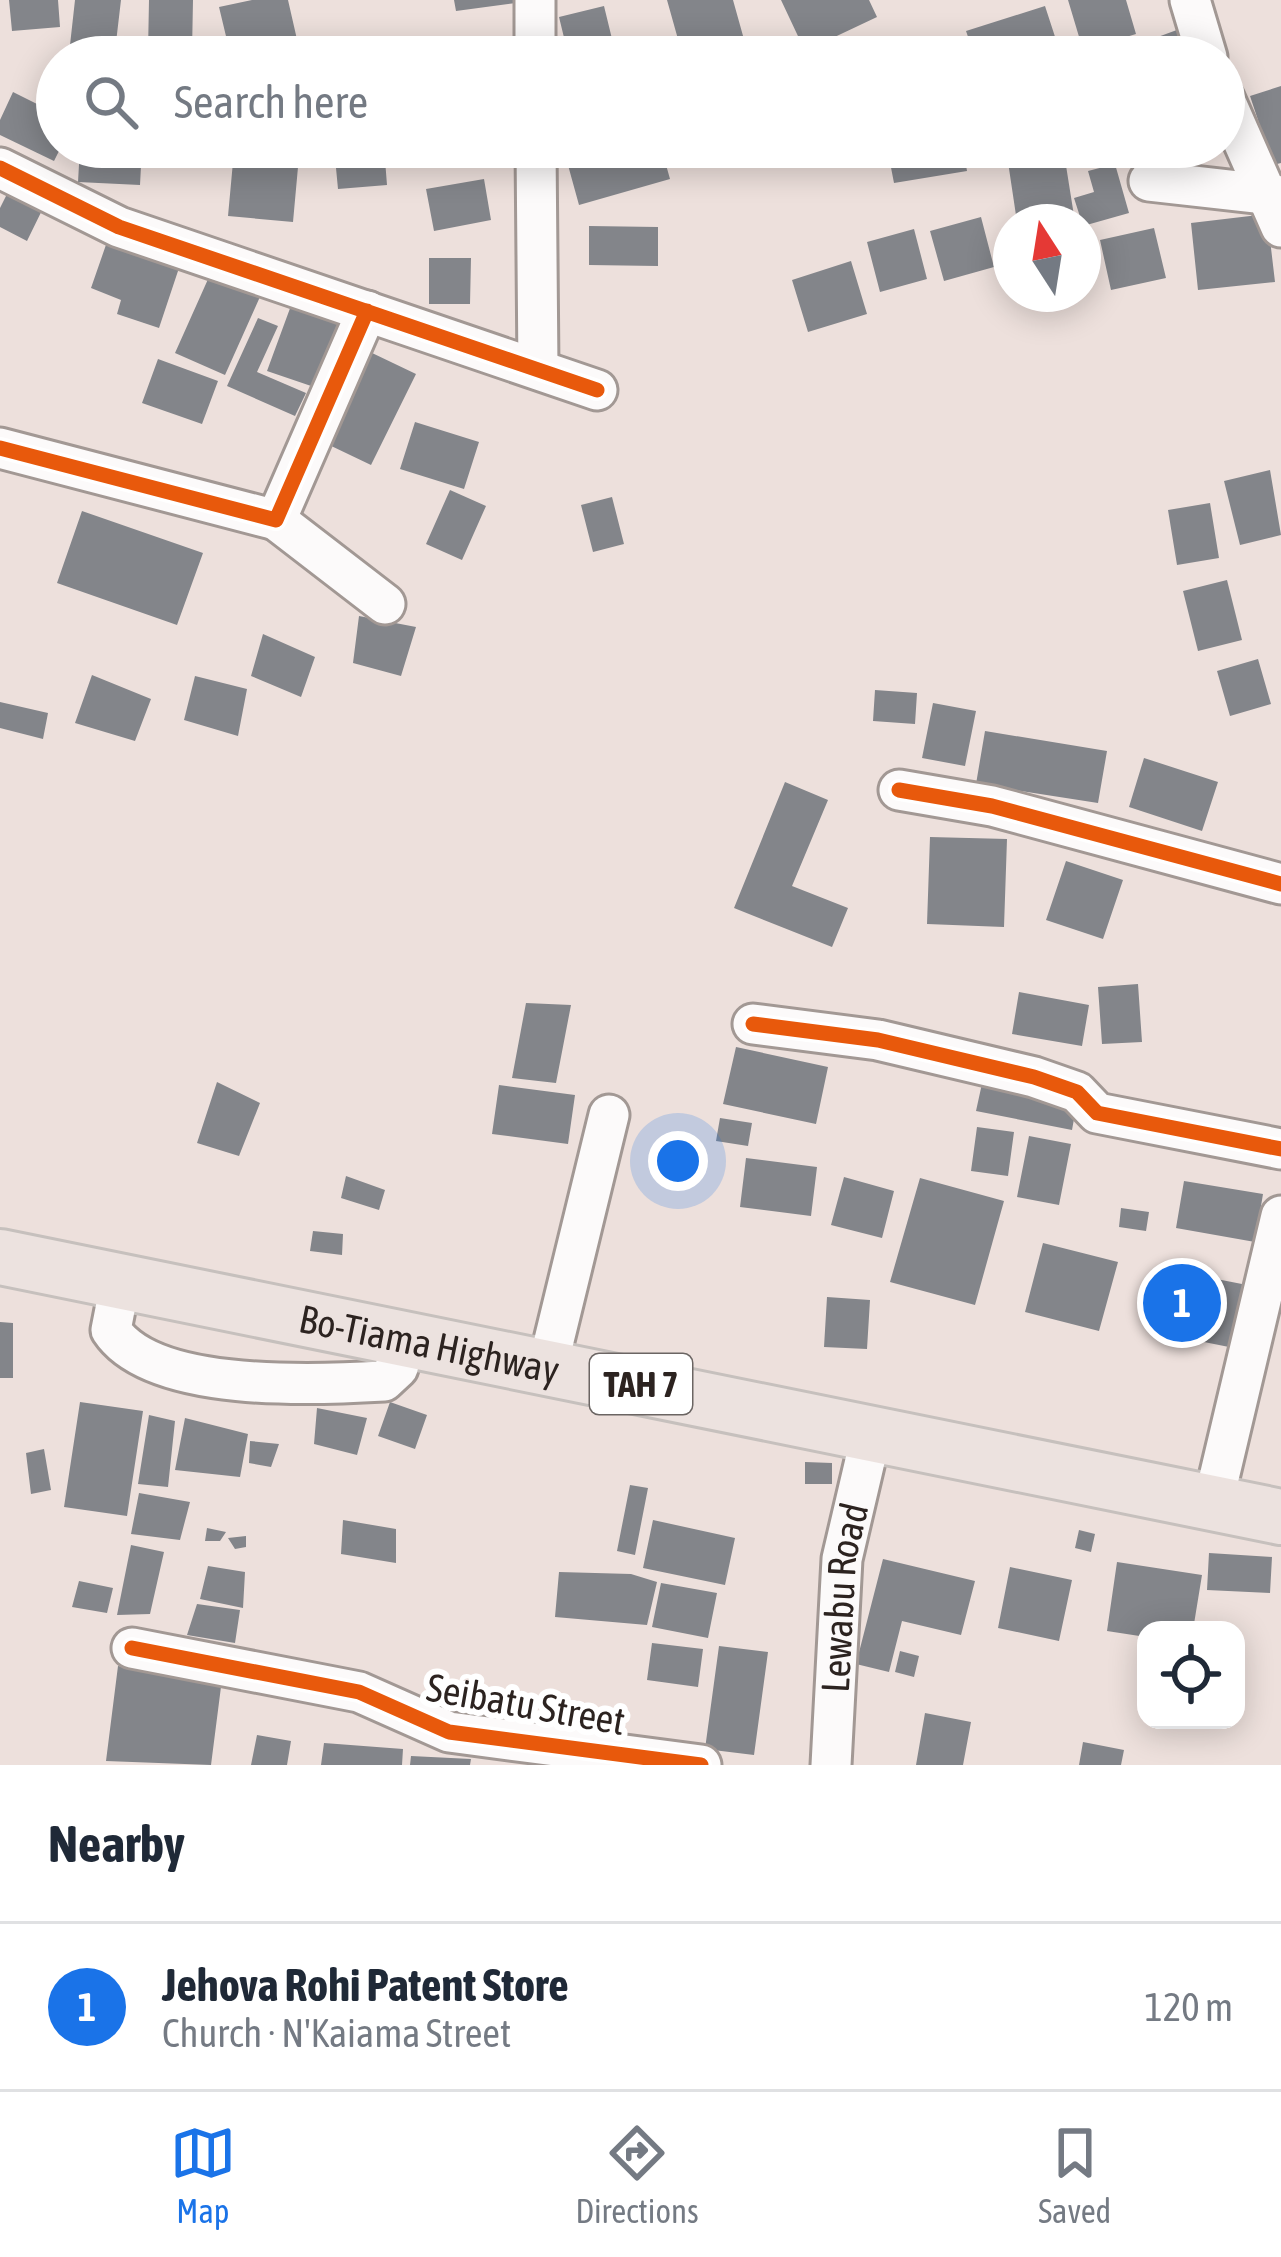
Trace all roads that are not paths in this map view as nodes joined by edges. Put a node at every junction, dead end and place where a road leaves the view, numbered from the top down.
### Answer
1 (535, 0) edge
2 (1190, 0) edge
3 (535, 36) edge
4 (1201, 36) edge
5 (1245, 142) edge
6 (0, 168) edge
7 (536, 168) edge
8 (1149, 181) dead end
9 (1276, 206) edge
10 (367, 311) junction
11 (538, 369) junction
12 (597, 390) dead end
13 (0, 448) edge
14 (277, 520) junction
15 (385, 604) dead end
16 (899, 790) dead end
17 (1281, 884) edge
18 (753, 1024) dead end
19 (609, 1115) dead end
20 (1281, 1150) edge
21 (1281, 1216) edge
22 (0, 1257) edge
23 (120, 1284) junction
24 (406, 1338) junction
25 (548, 1365) junction
26 (872, 1431) junction
27 (1214, 1503) junction
28 (1281, 1517) edge
29 (133, 1648) dead end
30 (701, 1765) edge
31 (831, 1765) edge

1 - 3 street
2 - 4 street
5 - 9 street
6 - 10 street
7 - 11 street
8 - 9 street
10 - 11 street
10 - 14 street
11 - 12 street
13 - 14 street
14 - 15 street
16 - 17 street
18 - 20 street
19 - 25 street
21 - 27 street
22 - 23 highway, Bo-Tiama Highway / TAH 7
23 - 24 highway, Bo-Tiama Highway / TAH 7
23 - 24 street
24 - 25 highway, Bo-Tiama Highway / TAH 7
25 - 26 highway, Bo-Tiama Highway / TAH 7
26 - 27 highway, Bo-Tiama Highway / TAH 7
26 - 31 street, Lewabu Road
27 - 28 highway, Bo-Tiama Highway / TAH 7
29 - 30 street, Seibatu Street

